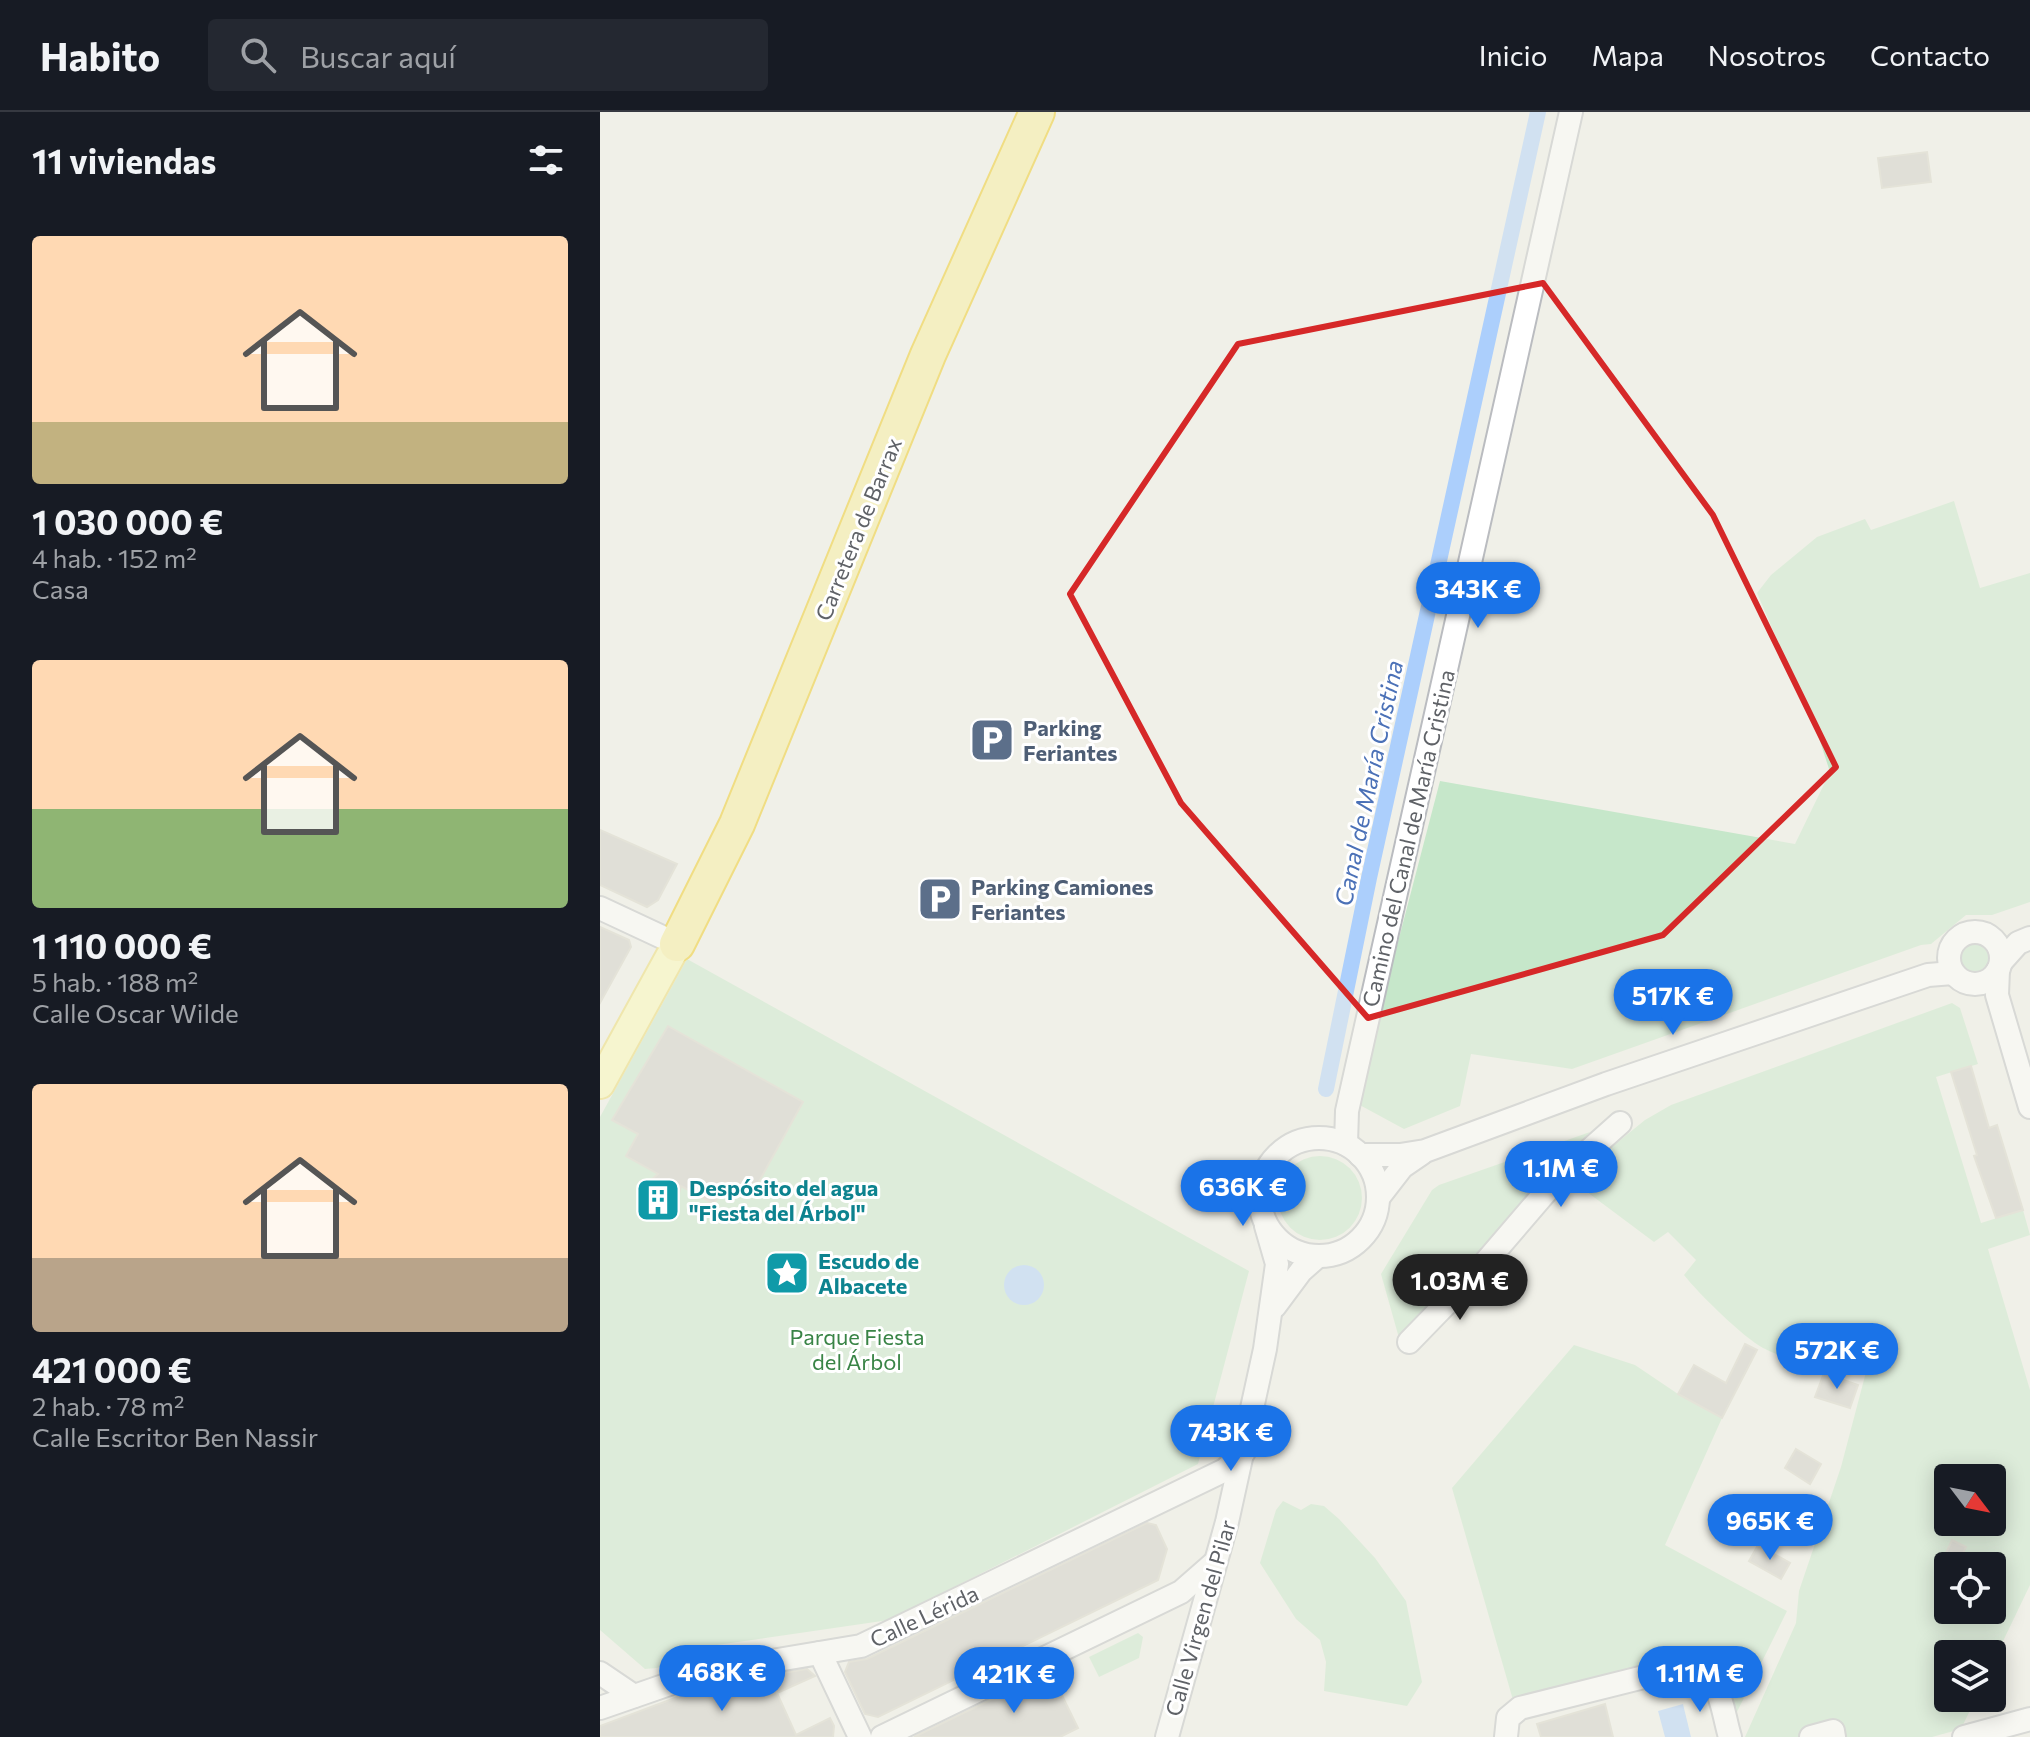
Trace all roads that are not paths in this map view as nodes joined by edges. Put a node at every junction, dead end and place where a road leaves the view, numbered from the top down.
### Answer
1 (1037, 112) edge
2 (1571, 112) edge
3 (600, 908) edge
4 (1993, 940) junction
5 (2024, 940) edge
6 (677, 944) junction
7 (2000, 966) junction
8 (1946, 967) junction
9 (1974, 985) junction
10 (2000, 1004) junction
11 (610, 1045) edge
12 (600, 1084) edge
13 (2030, 1107) edge
14 (1620, 1123) dead end
15 (1353, 1149) junction
16 (1425, 1151) junction
17 (1378, 1198) junction
18 (1266, 1226) junction
19 (1318, 1256) junction
20 (1272, 1311) junction
21 (1409, 1342) dead end
22 (1244, 1452) junction
23 (1186, 1488) junction
24 (1227, 1522) junction
25 (1216, 1559) junction
26 (1181, 1592) junction
27 (1198, 1621) junction
28 (820, 1653) junction
29 (600, 1673) edge
30 (634, 1696) junction
31 (600, 1708) edge
32 (2030, 1719) edge
33 (1507, 1727) edge
34 (860, 1737) edge
35 (882, 1737) edge
36 (1167, 1737) edge
37 (1730, 1737) edge
38 (1964, 1737) edge

1 - 6 highway, Carretera de Barrax
2 - 15 street, Camino del Canal de María Cristina
3 - 6 street
4 - 5 street
4 - 7 street
4 - 8 street
5 - 7 street
6 - 11 main road
7 - 9 street
7 - 10 street
8 - 9 street
8 - 16 street
9 - 10 street
10 - 13 street
11 - 12 main road
14 - 21 street
15 - 16 street
15 - 17 street
15 - 18 street
16 - 17 street
17 - 19 street
18 - 19 street
18 - 20 street, Calle Virgen del Pilar
19 - 20 street, Calle Virgen del Pilar
20 - 22 street, Calle Virgen del Pilar
22 - 23 street, Calle Lérida
22 - 24 street, Calle Virgen del Pilar
23 - 24 street
23 - 28 street, Calle Lérida
24 - 25 street, Calle Virgen del Pilar
25 - 26 street
25 - 27 street, Calle Virgen del Pilar
26 - 27 street
26 - 35 street
27 - 36 street, Calle Virgen del Pilar
28 - 30 street, Calle Lérida
28 - 34 street
29 - 30 street
30 - 31 street, Calle Lérida
32 - 38 street
33 - 37 street

